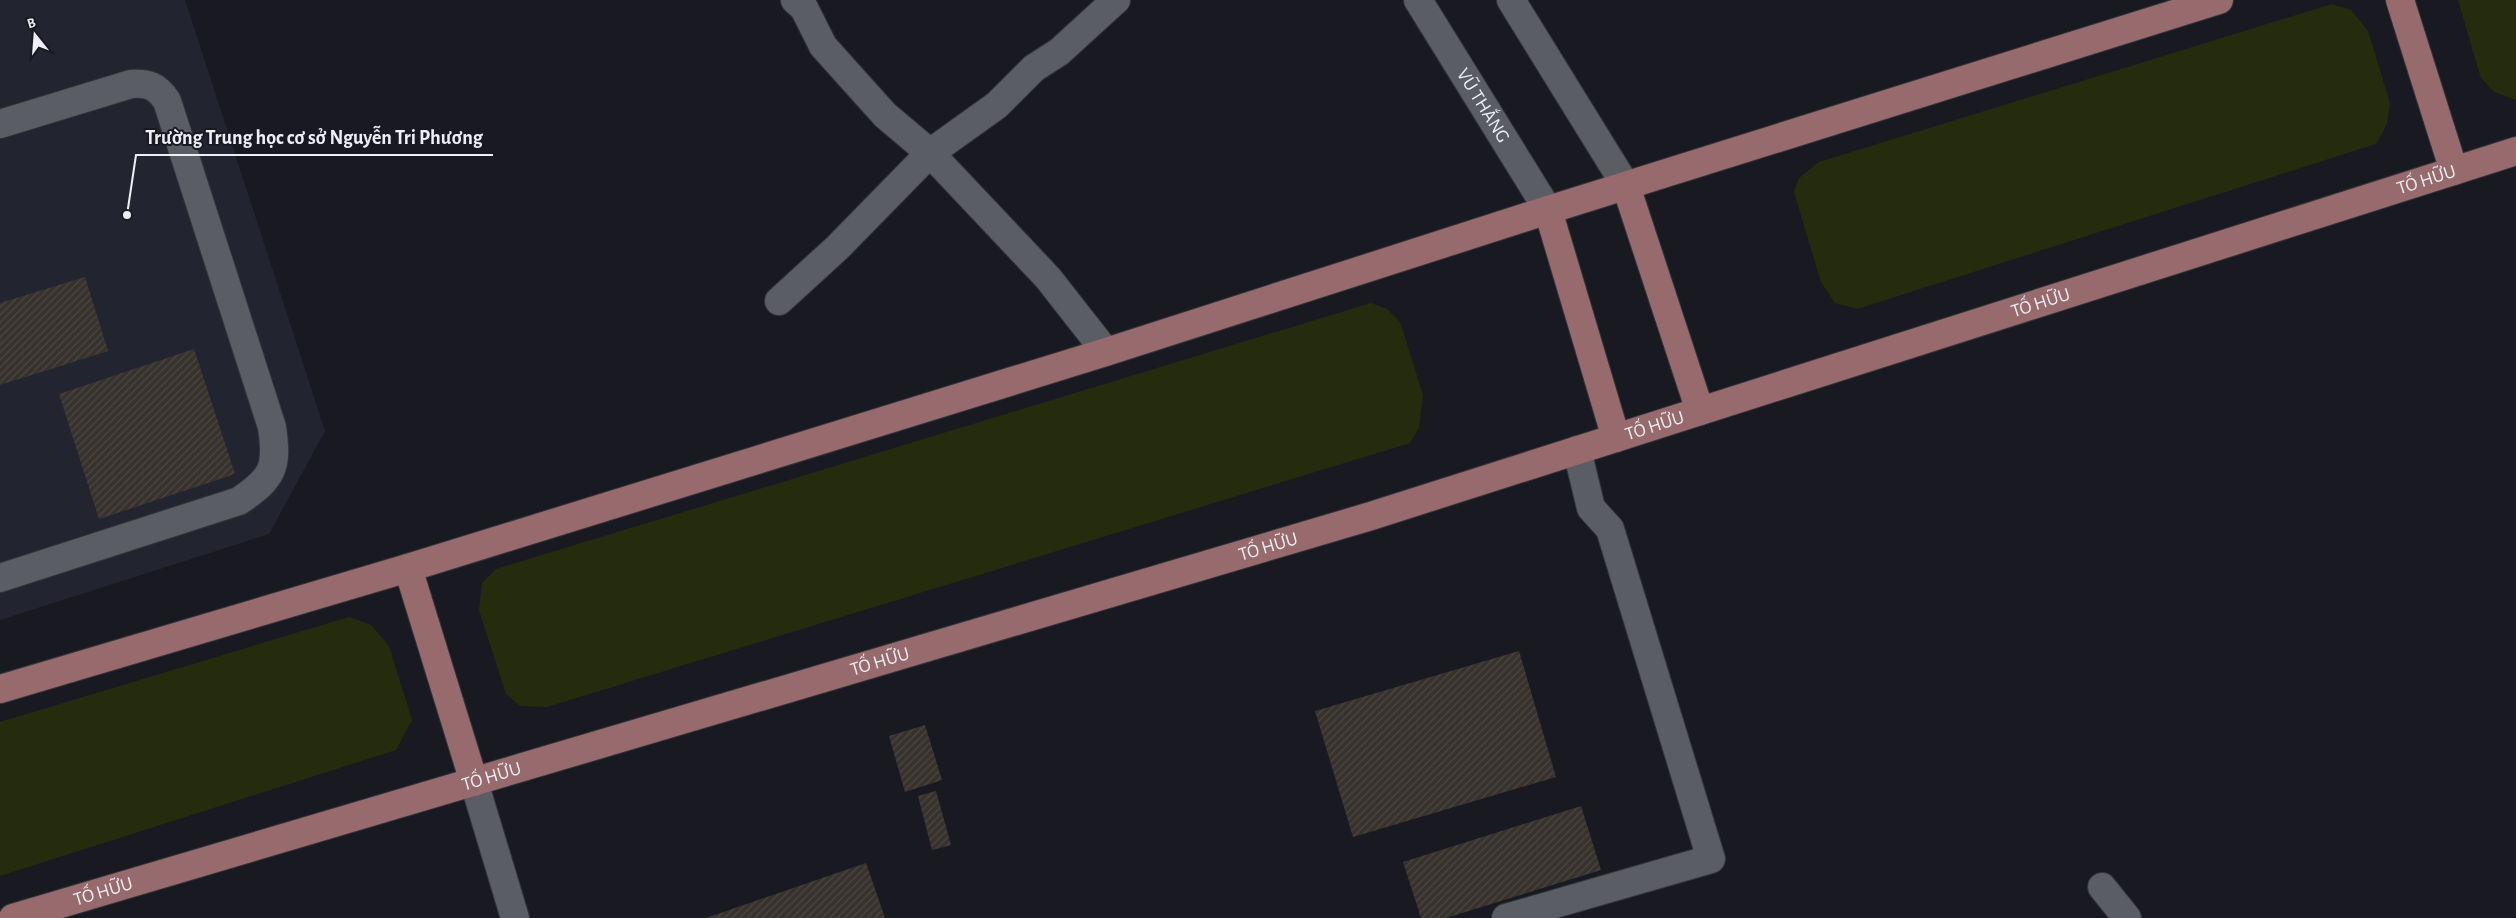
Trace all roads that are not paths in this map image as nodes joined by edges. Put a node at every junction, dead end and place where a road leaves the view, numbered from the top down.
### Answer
1 (795, 0) edge
2 (1116, 0) edge
3 (1418, 0) edge
4 (1511, 0) edge
5 (2219, 0) edge
6 (2400, 0) edge
7 (0, 124) edge
8 (2516, 152) edge
9 (930, 153) junction
10 (2454, 171) junction
11 (1626, 186) junction
12 (1548, 210) junction
13 (779, 301) dead end
14 (1106, 352) junction
15 (1700, 411) junction
16 (1616, 438) junction
17 (1577, 450) junction
18 (408, 568) junction
19 (0, 578) edge
20 (0, 689) edge
21 (474, 782) junction
22 (2102, 887) dead end
23 (1523, 916) edge
24 (13, 918) edge
25 (515, 918) edge
26 (2127, 918) edge

1 - 9 street
2 - 9 street
3 - 12 street, VŨ THẮNG
4 - 11 street
5 - 11 main road
6 - 10 main road
7 - 19 street
8 - 10 main road, TỐ HỮU
9 - 13 street
9 - 14 street
10 - 15 main road, TỐ HỮU
11 - 12 main road
11 - 15 main road
12 - 14 main road
12 - 16 main road
14 - 18 main road
15 - 16 main road, TỐ HỮU
16 - 17 main road, TỐ HỮU
17 - 21 main road, TỐ HỮU
17 - 23 street
18 - 20 main road
18 - 21 main road
21 - 24 main road, TỐ HỮU
21 - 25 street
22 - 26 street

